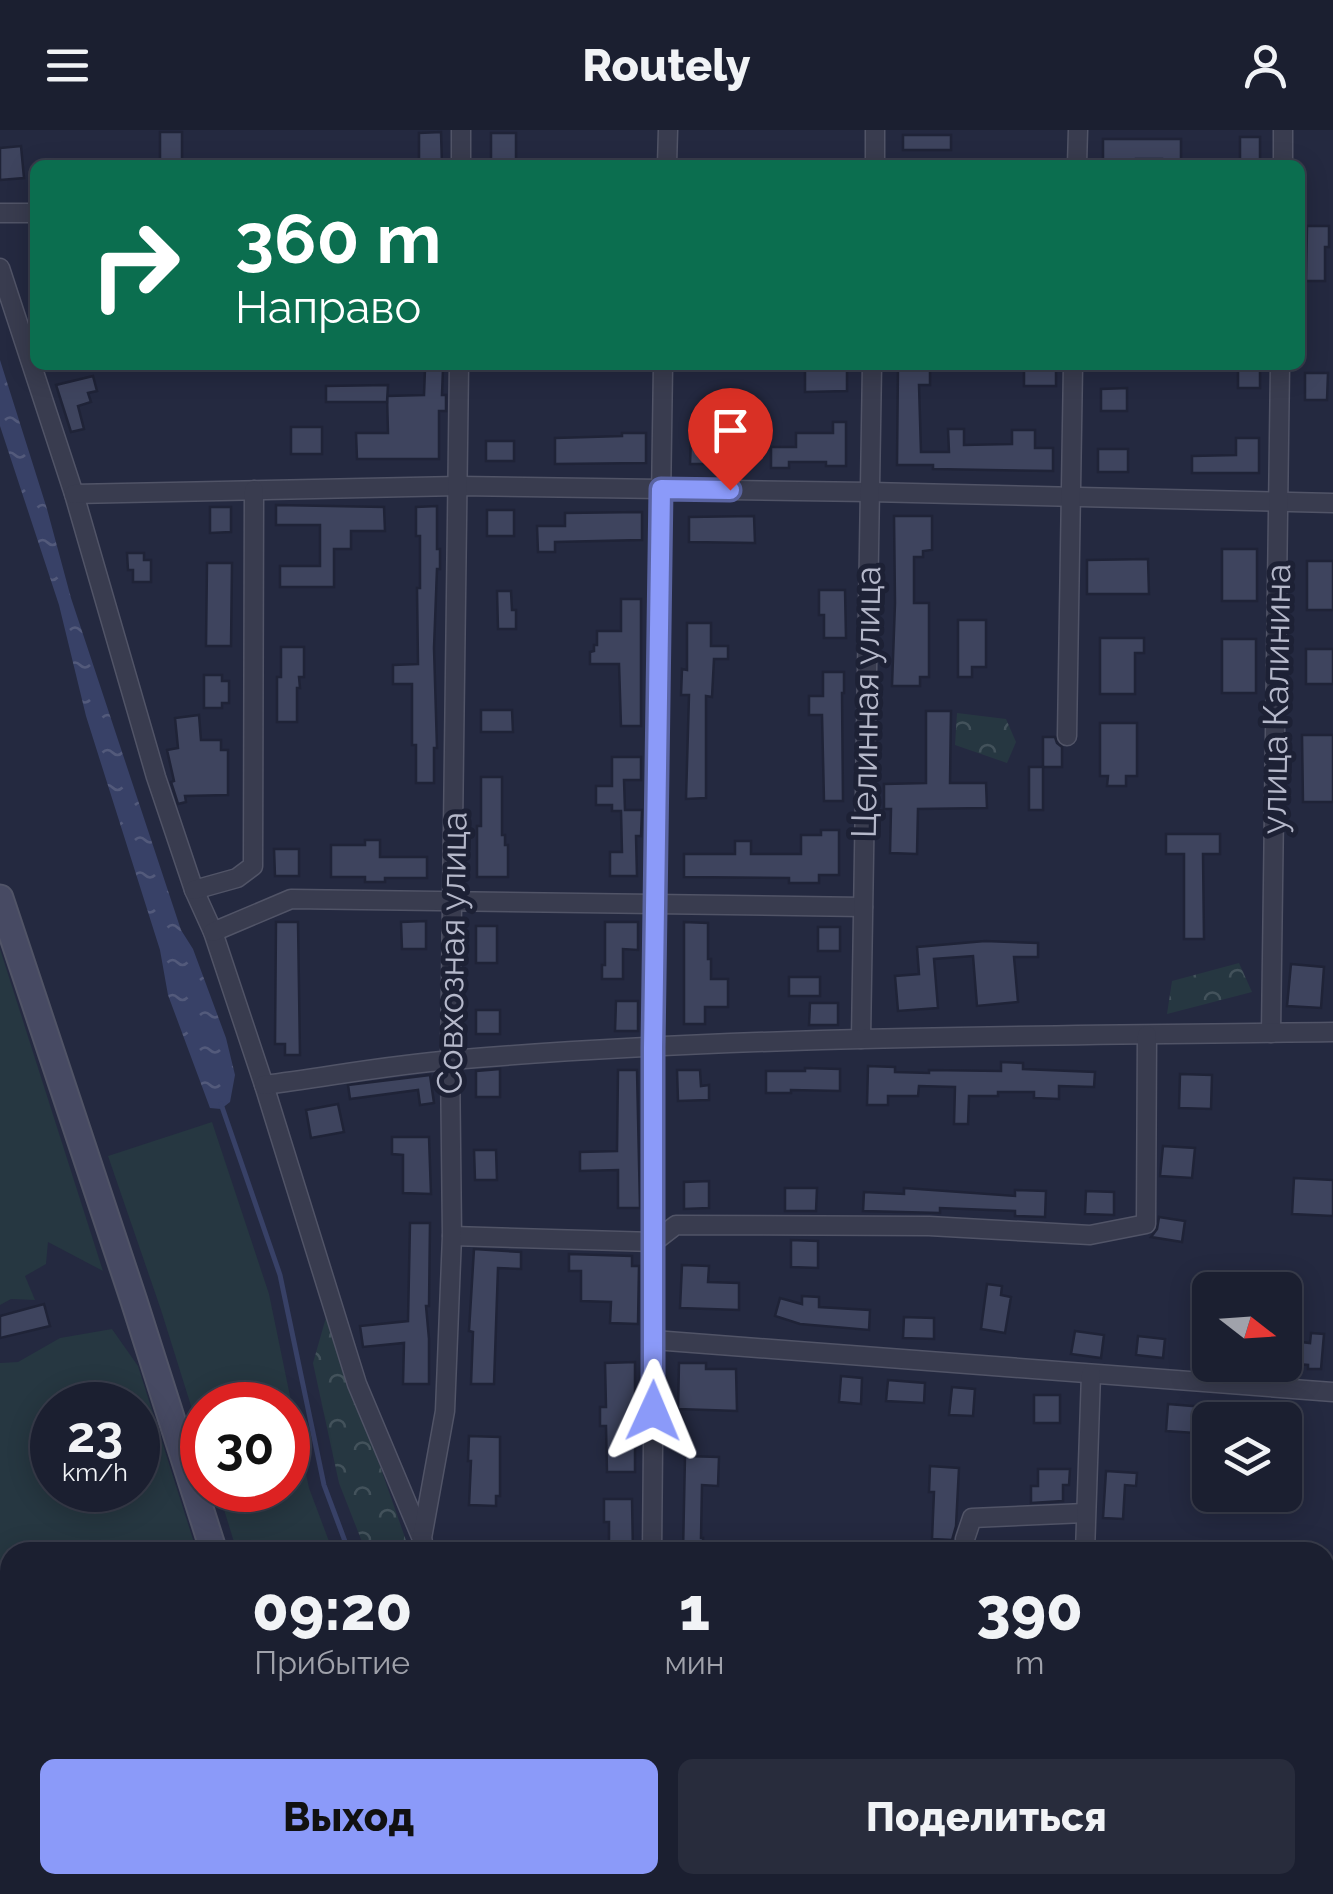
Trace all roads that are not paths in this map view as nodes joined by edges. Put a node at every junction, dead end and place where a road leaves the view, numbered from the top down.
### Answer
1 (461, 130) edge
2 (668, 130) edge
3 (876, 130) edge
4 (1078, 130) edge
5 (1284, 130) edge
6 (460, 160) edge
7 (667, 160) edge
8 (875, 160) edge
9 (1077, 160) edge
10 (1283, 160) edge
11 (0, 213) edge
12 (30, 213) edge
13 (0, 268) edge
14 (30, 360) edge
15 (33, 370) edge
16 (460, 370) edge
17 (663, 370) edge
18 (872, 370) edge
19 (1073, 370) edge
20 (1280, 370) edge
21 (459, 486) junction
22 (661, 489) junction
23 (254, 490) junction
24 (870, 492) junction
25 (74, 494) junction
26 (1070, 496) junction
27 (1278, 501) junction
28 (1333, 502) edge
29 (1067, 736) dead end
30 (194, 890) junction
31 (0, 898) edge
32 (452, 901) junction
33 (655, 905) junction
34 (863, 907) junction
35 (213, 932) junction
36 (1271, 1032) junction
37 (1333, 1032) edge
38 (1147, 1034) junction
39 (861, 1039) junction
40 (653, 1048) junction
41 (450, 1060) junction
42 (264, 1085) junction
43 (452, 1236) junction
44 (654, 1242) junction
45 (654, 1340) junction
46 (1091, 1374) junction
47 (1333, 1392) edge
48 (1085, 1513) junction
49 (211, 1542) edge
50 (422, 1542) edge
51 (425, 1542) edge
52 (652, 1542) edge
53 (965, 1542) edge
54 (1085, 1542) edge

1 - 6 street
2 - 7 street
3 - 8 street
4 - 9 street
5 - 10 street
11 - 12 street
13 - 14 street
15 - 25 street
16 - 21 street, Совхозная улица
17 - 22 street
18 - 24 street, Целинная улица
19 - 26 street
20 - 27 street, улица Калинина
21 - 22 street
21 - 23 street
21 - 32 street, Совхозная улица
22 - 24 street
22 - 33 street
23 - 25 street
23 - 30 street
24 - 26 street
24 - 34 street, Целинная улица
25 - 30 street
26 - 27 street
26 - 29 street
27 - 28 street
27 - 36 street, улица Калинина
30 - 35 street
31 - 49 main road
32 - 33 street
32 - 35 street
32 - 41 street, Совхозная улица
33 - 34 street
33 - 40 street
34 - 39 street, Целинная улица
35 - 42 street
36 - 37 street
36 - 38 street
38 - 39 street
38 - 44 street
39 - 40 street
40 - 41 street
40 - 44 street
41 - 42 street
41 - 43 street, Совхозная улица
42 - 50 street
43 - 44 street
43 - 51 street, Совхозная улица
44 - 45 street
45 - 46 street
45 - 52 street
46 - 47 street
46 - 48 street
48 - 53 street
48 - 54 street

